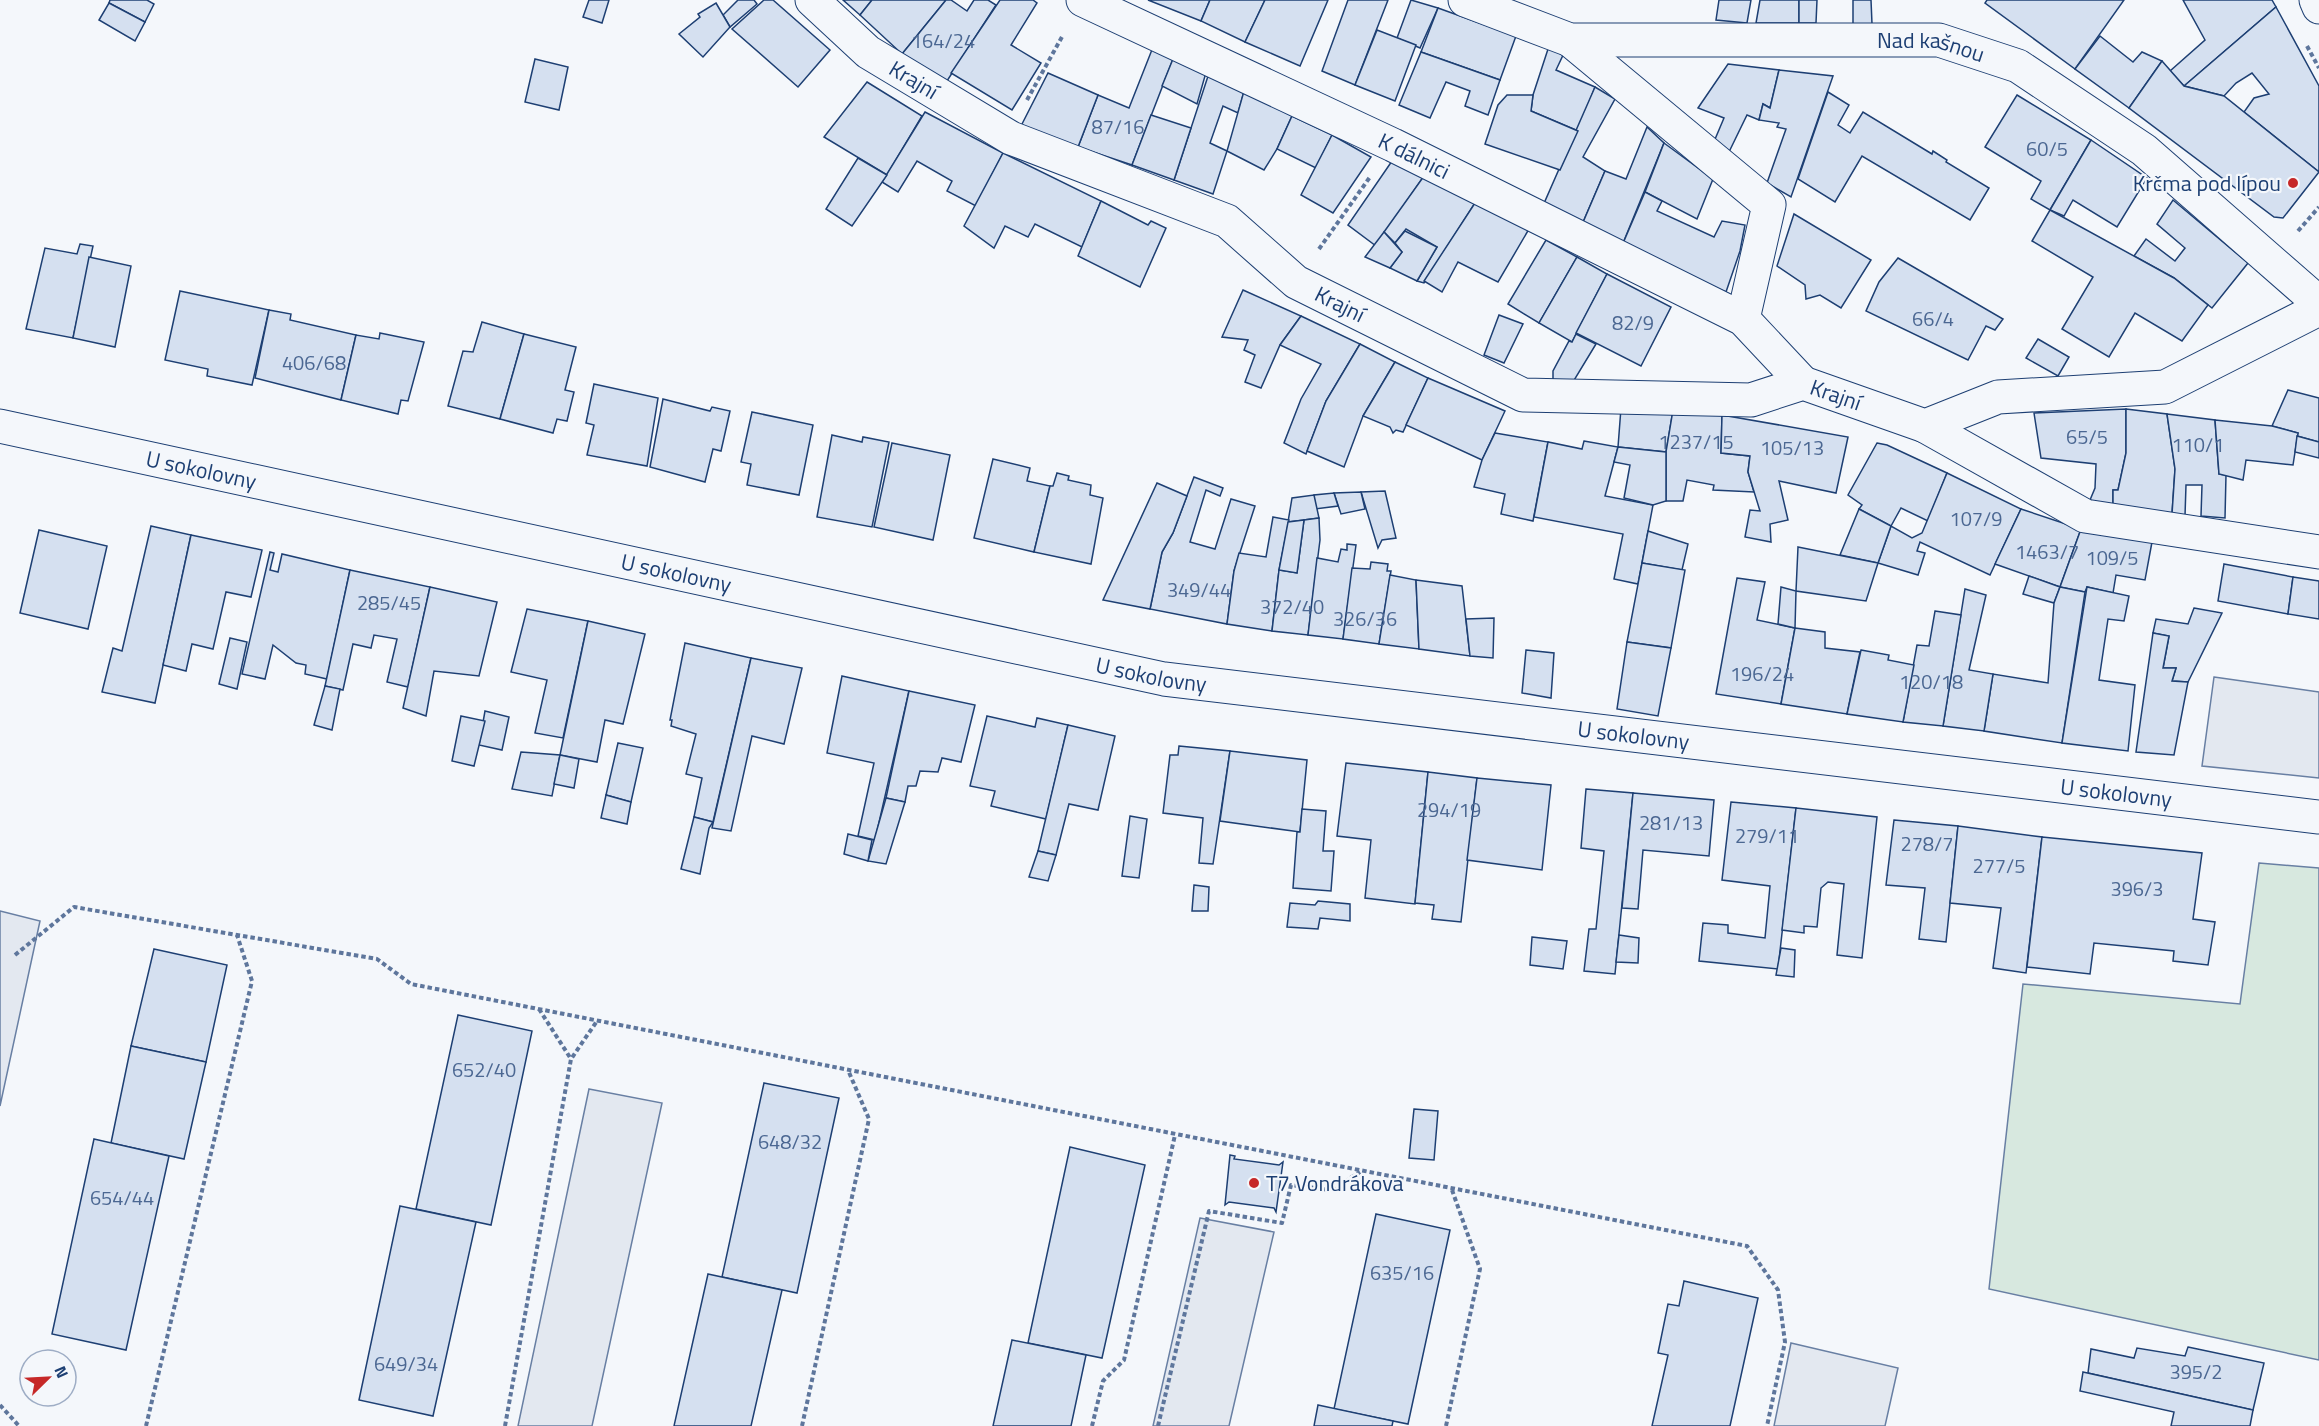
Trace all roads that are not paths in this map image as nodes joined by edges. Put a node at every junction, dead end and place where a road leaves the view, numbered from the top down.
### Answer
1 (812, 0) edge
2 (1083, 0) edge
3 (1466, 0) edge
4 (2316, 0) edge
5 (2319, 7) edge
6 (1570, 40) junction
7 (2319, 303) edge
8 (2319, 309) edge
9 (1743, 319) junction
10 (1803, 383) junction
11 (0, 426) edge
12 (1924, 426) junction
13 (2319, 552) edge
14 (2319, 817) edge

1 - 10 street, Krajní
2 - 9 street, K dálnici
3 - 6 street, Nad kašnou
4 - 5 street
6 - 7 street, Nad kašnou
6 - 9 street
8 - 12 street
9 - 10 street, K dálnici
10 - 12 street, Krajní
11 - 14 street, U sokolovny
12 - 13 street, Krajní

